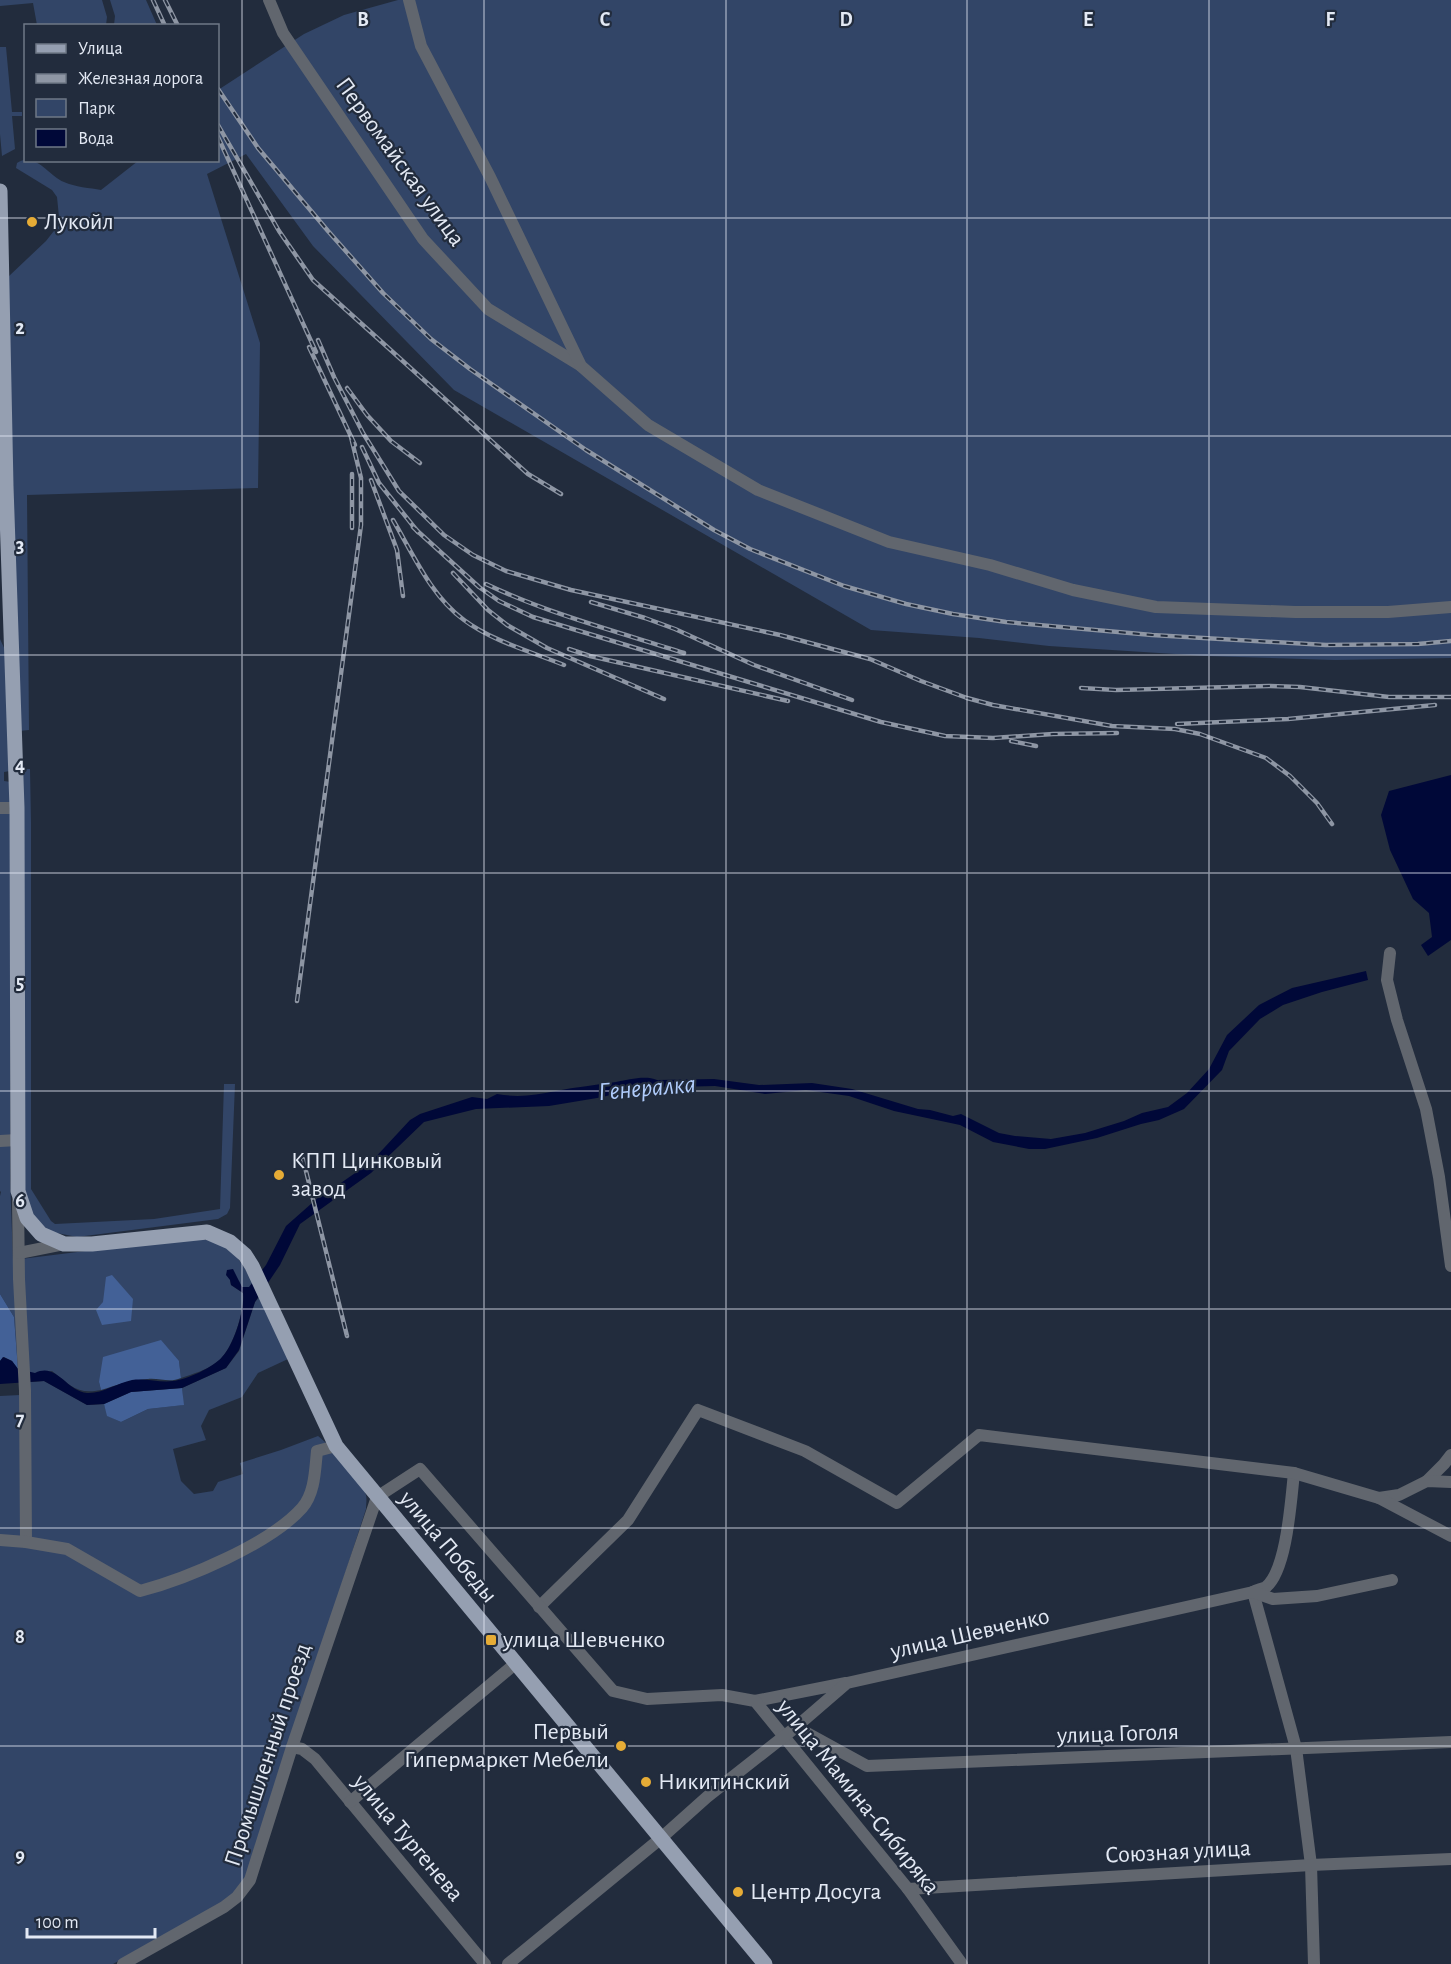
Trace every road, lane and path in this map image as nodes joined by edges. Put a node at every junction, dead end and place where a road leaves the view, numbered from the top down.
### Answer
1 (269, 0) edge
2 (410, 0) edge
3 (0, 191) edge
4 (581, 366) junction
5 (3, 386) edge
6 (1451, 607) edge
7 (6, 617) edge
8 (0, 808) edge
9 (17, 808) junction
10 (1390, 953) dead end
11 (17, 1140) junction
12 (0, 1141) edge
13 (18, 1191) junction
14 (64, 1244) junction
15 (19, 1253) junction
16 (1451, 1266) edge
17 (336, 1446) junction
18 (1451, 1455) edge
19 (1293, 1473) junction
20 (1428, 1481) junction
21 (1451, 1482) edge
22 (377, 1497) junction
23 (1379, 1498) junction
24 (1451, 1536) edge
25 (0, 1540) edge
26 (26, 1542) junction
27 (1392, 1580) dead end
28 (1253, 1592) junction
29 (539, 1607) junction
30 (515, 1664) junction
31 (847, 1683) junction
32 (755, 1701) junction
33 (796, 1727) junction
34 (783, 1737) junction
35 (1451, 1742) edge
36 (292, 1747) junction
37 (1296, 1748) junction
38 (350, 1802) junction
39 (660, 1839) junction
40 (1451, 1859) edge
41 (1311, 1865) junction
42 (908, 1890) junction
43 (123, 1964) edge
44 (485, 1964) edge
45 (508, 1964) edge
46 (765, 1964) edge
47 (963, 1964) edge
48 (1314, 1964) edge

1 - 4 street, Первомайская улица
2 - 4 street
3 - 5 main road
4 - 6 street
5 - 7 main road
7 - 9 main road
8 - 9 street
9 - 11 main road
10 - 16 street
11 - 12 street
11 - 13 main road
13 - 14 main road
13 - 15 street
14 - 15 street
14 - 17 main road, улица Победы
15 - 26 street
17 - 22 main road, улица Победы
17 - 26 street
18 - 20 street
19 - 23 street
19 - 28 street
19 - 29 street
20 - 21 street
20 - 23 street
22 - 29 street, улица Мамина-Сибиряка
22 - 30 main road, улица Победы
22 - 36 street, Промышленный проезд
23 - 24 street
25 - 26 street
27 - 28 street, улица Шевченко
28 - 31 street, улица Шевченко
28 - 37 street
29 - 32 street, улица Мамина-Сибиряка
30 - 38 street
30 - 39 main road, улица Победы
31 - 32 street
31 - 33 street, улица Шевченко
32 - 34 street, улица Мамина-Сибиряка
33 - 34 street, улица Шевченко
33 - 37 street, улица Гоголя
34 - 39 street, улица Шевченко
34 - 42 street, улица Мамина-Сибиряка
35 - 37 street, улица Гоголя
36 - 38 street, улица Тургенева
36 - 43 street, Промышленный проезд
37 - 41 street
38 - 44 street, улица Тургенева
39 - 45 street, улица Шевченко
39 - 46 main road, улица Победы
40 - 41 street, Союзная улица
41 - 42 street, Союзная улица
41 - 48 street
42 - 47 street, улица Мамина-Сибиряка

